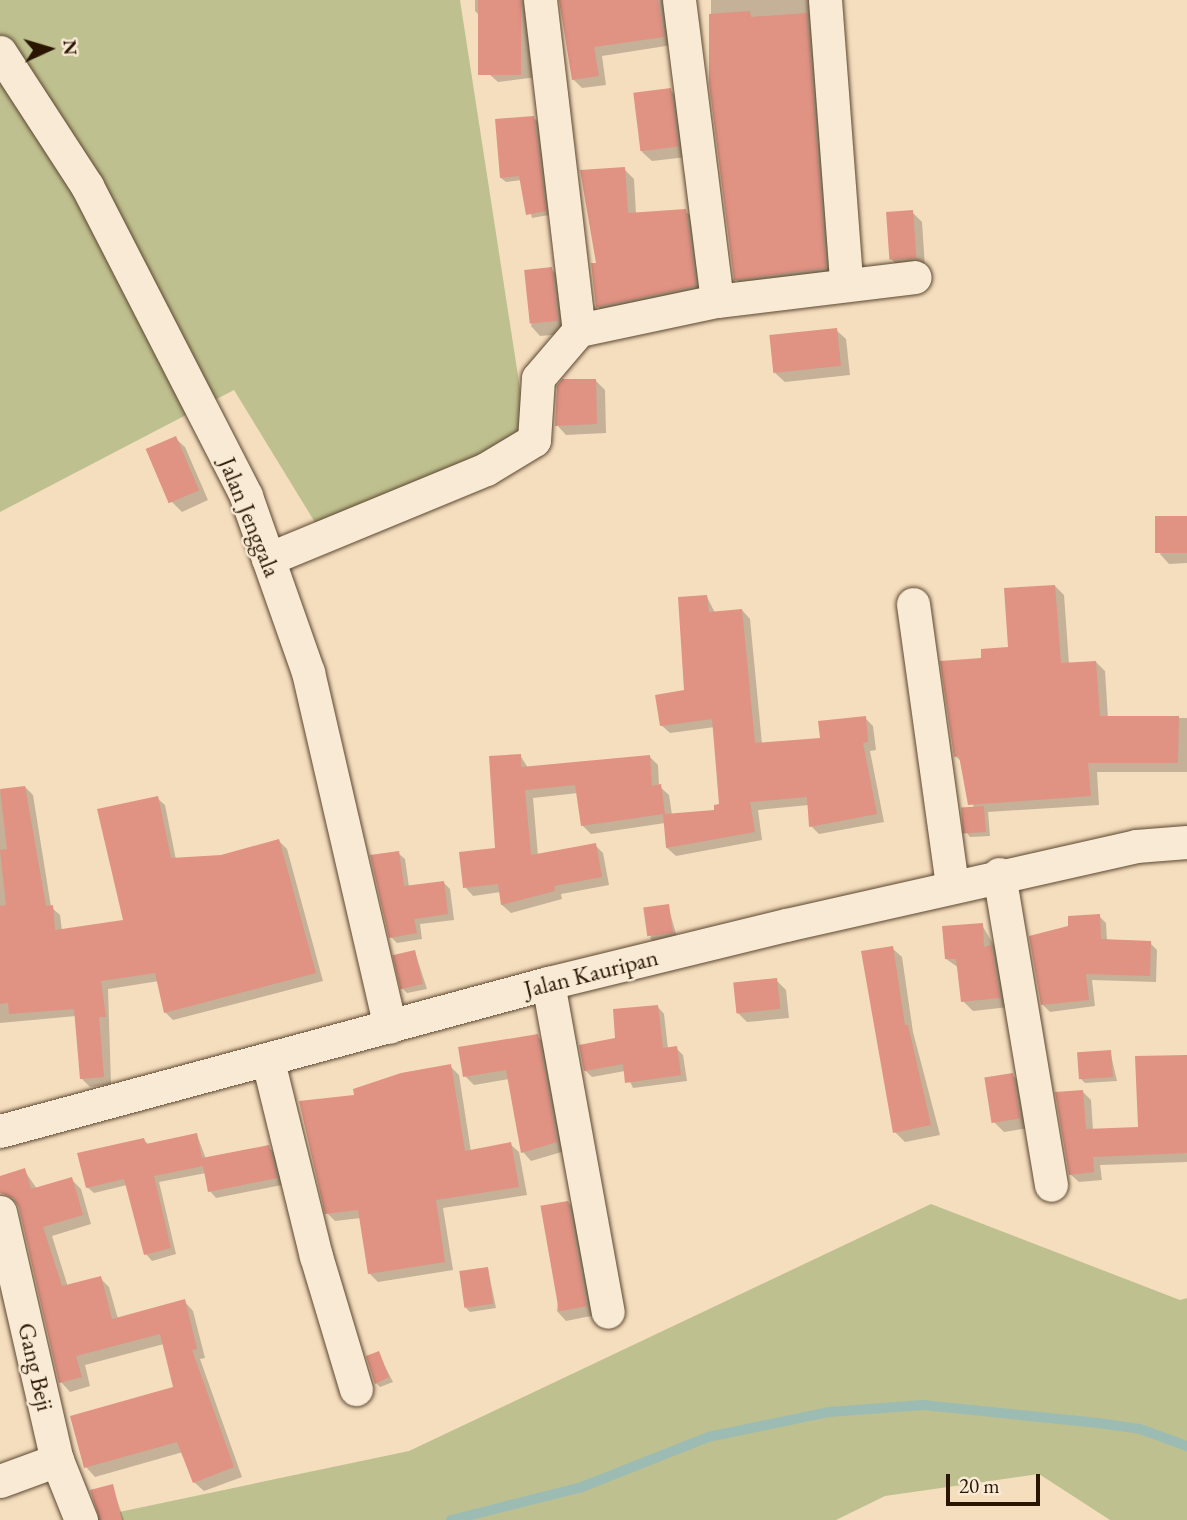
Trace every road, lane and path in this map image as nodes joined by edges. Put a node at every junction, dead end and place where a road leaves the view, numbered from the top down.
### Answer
1 (540, 0) edge
2 (679, 0) edge
3 (825, 0) edge
4 (0, 52) edge
5 (915, 277) dead end
6 (846, 282) junction
7 (717, 301) junction
8 (579, 330) junction
9 (268, 559) junction
10 (913, 604) dead end
11 (1187, 842) edge
12 (999, 874) junction
13 (951, 884) junction
14 (548, 983) junction
15 (390, 1027) junction
16 (268, 1061) junction
17 (0, 1131) edge
18 (1051, 1185) dead end
19 (0, 1212) edge
20 (608, 1312) dead end
21 (356, 1389) dead end
22 (57, 1460) junction
23 (0, 1481) edge
24 (81, 1520) edge

1 - 8 street
2 - 7 street
3 - 6 street
4 - 9 street, Jalan Jenggala
5 - 6 street
6 - 7 street
7 - 8 street
8 - 9 street
9 - 15 street, Jalan Jenggala
10 - 13 street
11 - 12 street, Jalan Kauripan
12 - 13 street, Jalan Kauripan
12 - 18 street
13 - 14 street, Jalan Kauripan
14 - 15 street, Jalan Kauripan
14 - 20 street
15 - 16 street, Jalan Kauripan
16 - 17 street, Jalan Kauripan
16 - 21 street
19 - 22 street, Gang Beji
22 - 23 street
22 - 24 street, Gang Beji

